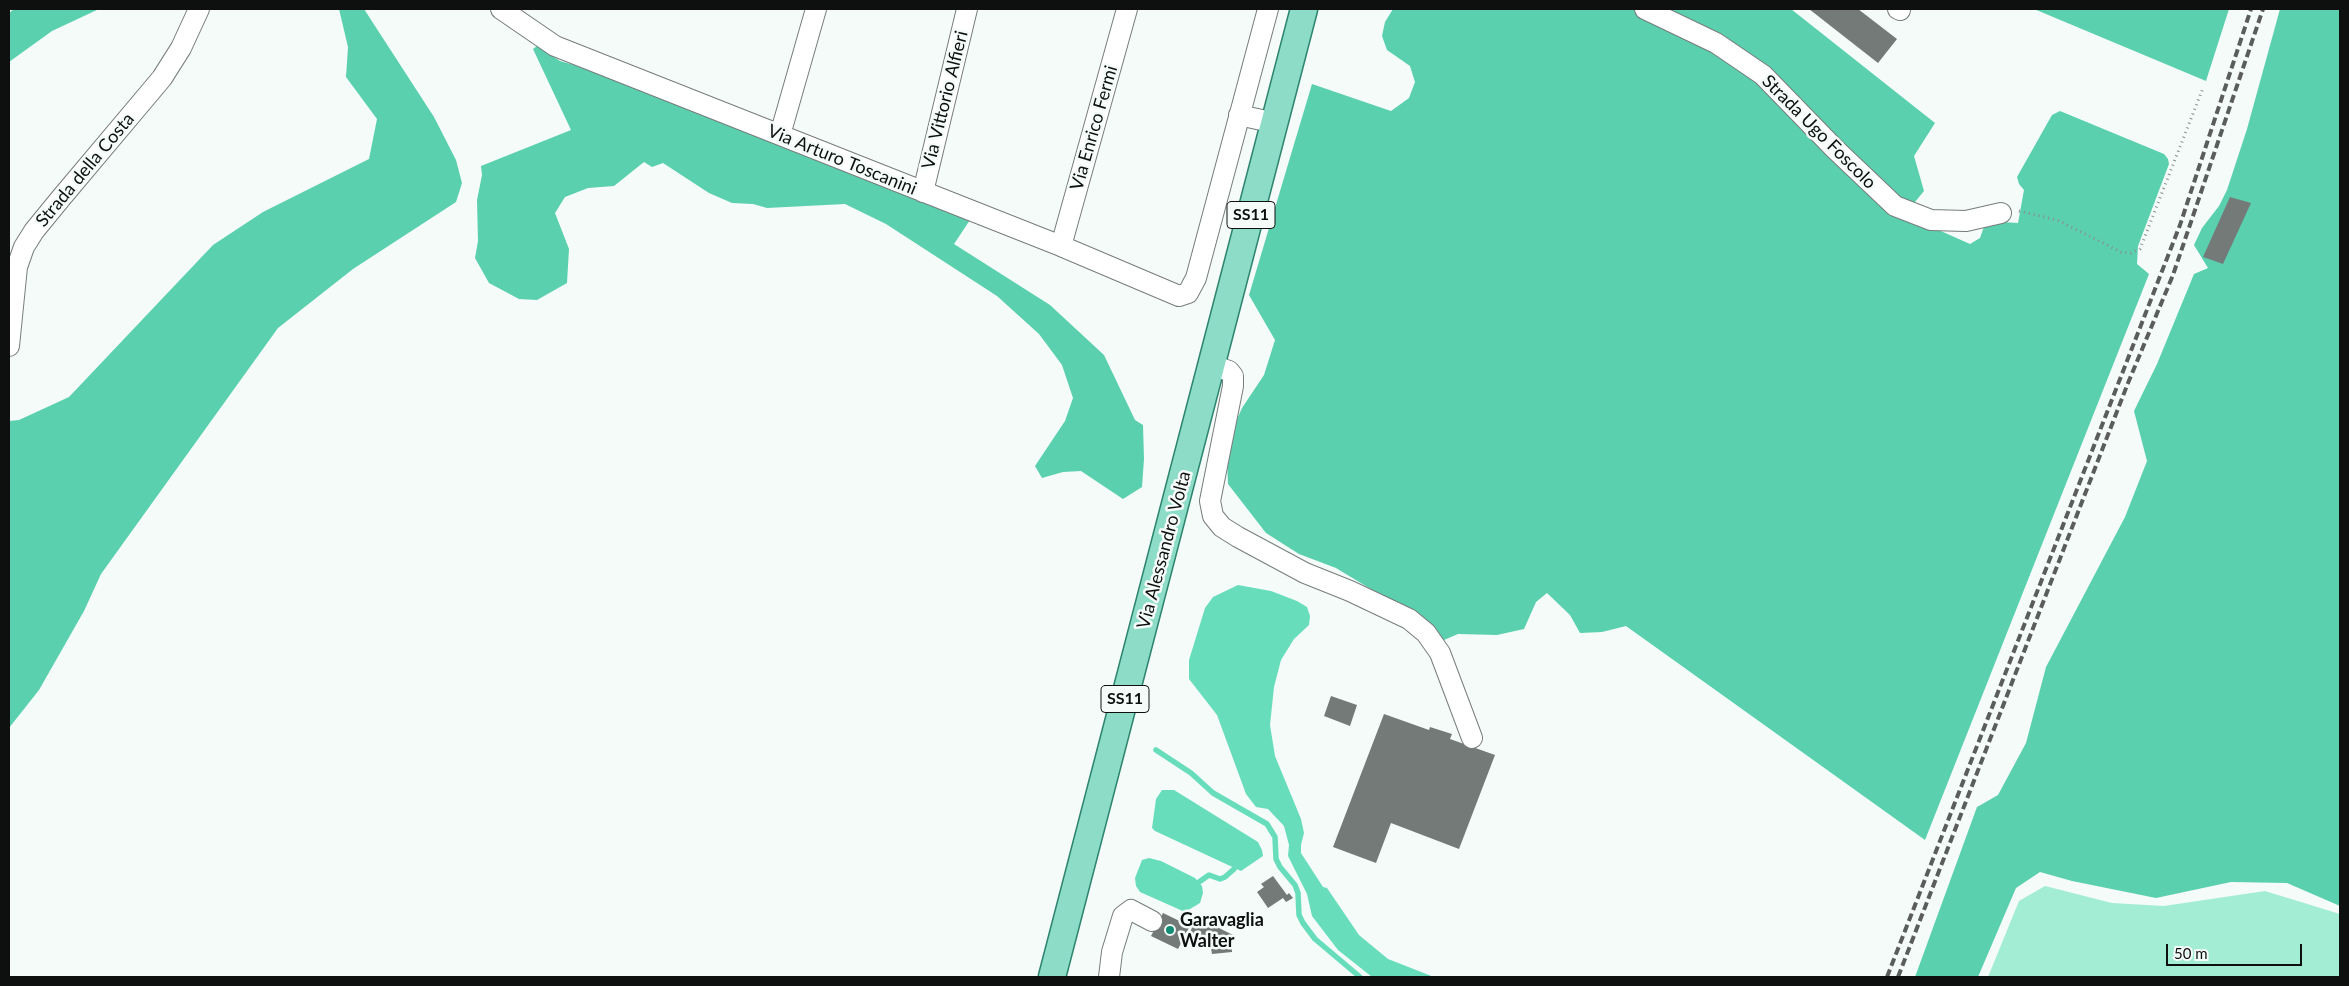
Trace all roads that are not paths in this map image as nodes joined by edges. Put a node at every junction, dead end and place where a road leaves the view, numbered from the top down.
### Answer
1 (199, 9) edge
2 (501, 9) edge
3 (816, 9) edge
4 (967, 9) edge
5 (1127, 9) edge
6 (1268, 9) edge
7 (1304, 9) edge
8 (1644, 9) edge
9 (1239, 115) junction
10 (1275, 123) junction
11 (780, 135) junction
12 (923, 192) junction
13 (2001, 212) road end
14 (1060, 246) junction
15 (9, 346) edge
16 (1212, 365) junction
17 (1472, 738) dead end
18 (1152, 921) dead end
19 (1052, 977) edge
20 (1109, 977) edge

1 - 15 street, Strada della Costa
2 - 11 street, Via Arturo Toscanini
3 - 11 street
4 - 12 street, Via Vittorio Alfieri
5 - 14 street, Via Enrico Fermi
6 - 9 street
7 - 10 main road, Via Alessandro Volta / SS11
8 - 13 street, Strada Ugo Foscolo
9 - 10 street
9 - 14 street, Via Arturo Toscanini
10 - 16 main road, Via Alessandro Volta / SS11
11 - 12 street, Via Arturo Toscanini
12 - 14 street, Via Arturo Toscanini
16 - 17 street
16 - 19 main road, Via Alessandro Volta / SS11
18 - 20 street

